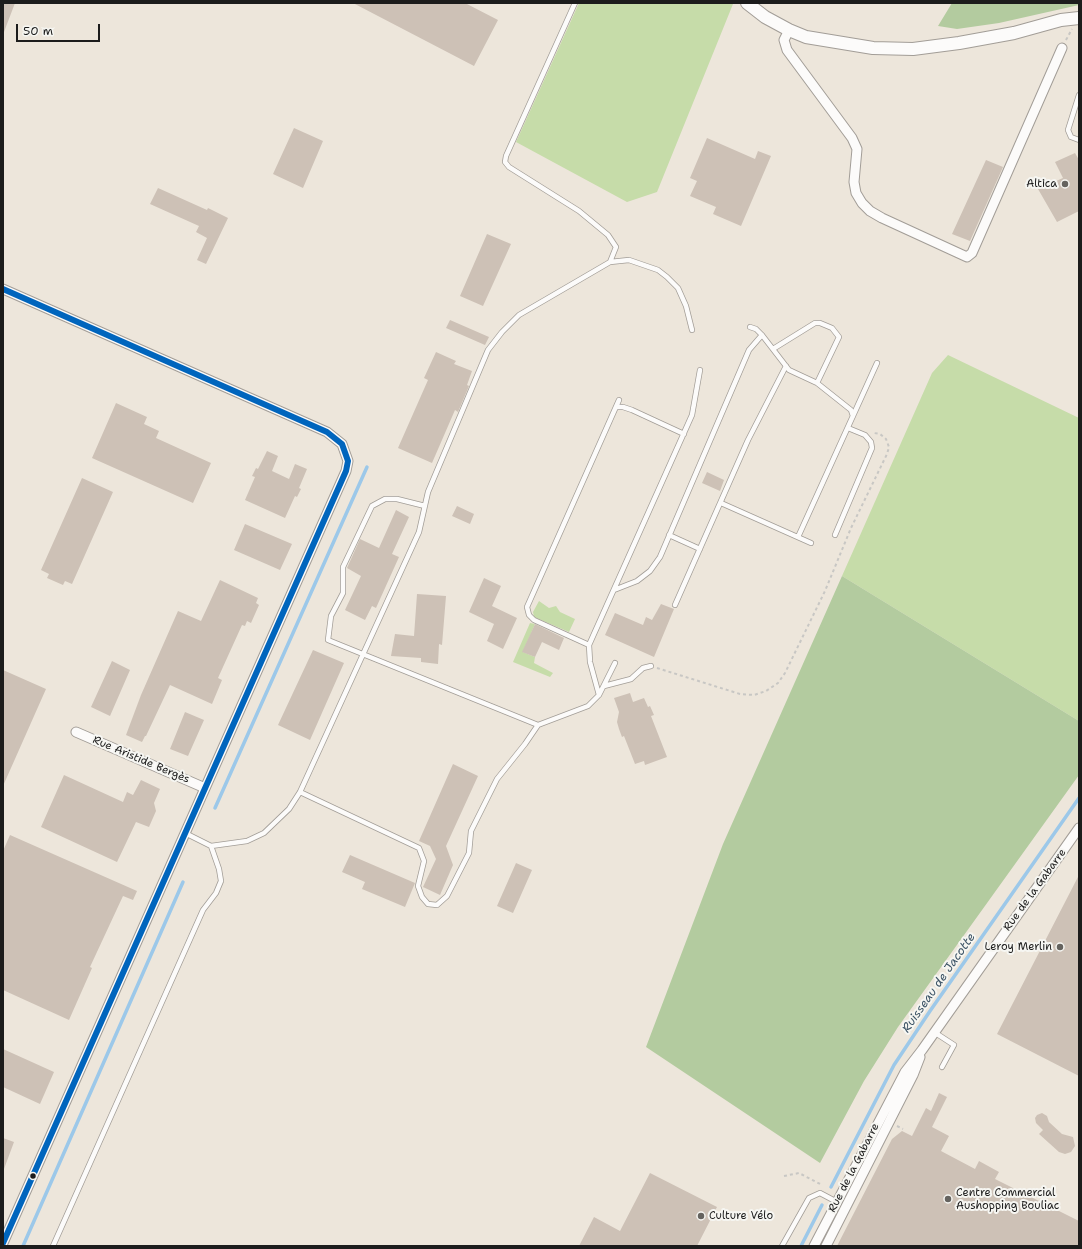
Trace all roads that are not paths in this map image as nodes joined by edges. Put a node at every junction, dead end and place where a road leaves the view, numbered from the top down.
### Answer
1 (575, 3) edge
2 (747, 3) edge
3 (1077, 18) edge
4 (789, 30) junction
5 (1062, 48) road end
6 (1079, 94) edge
7 (1079, 140) edge
8 (610, 262) junction
9 (3, 289) edge
10 (750, 327) dead end
11 (692, 330) dead end
12 (762, 335) junction
13 (773, 349) junction
14 (877, 363) dead end
15 (786, 366) junction
16 (700, 370) dead end
17 (817, 383) junction
18 (618, 400) dead end
19 (616, 407) junction
20 (853, 416) junction
21 (848, 428) junction
22 (684, 434) junction
23 (721, 503) junction
24 (425, 506) junction
25 (835, 535) dead end
26 (669, 536) junction
27 (798, 537) junction
28 (811, 543) dead end
29 (700, 549) junction
30 (614, 590) junction
31 (675, 605) dead end
32 (589, 645) junction
33 (362, 654) junction
34 (615, 663) dead end
35 (651, 666) road end
36 (604, 686) junction
37 (599, 695) junction
38 (538, 725) junction
39 (76, 732) dead end
40 (205, 788) junction
41 (300, 792) junction
42 (1079, 828) edge
43 (185, 833) junction
44 (211, 846) junction
45 (934, 1032) junction
46 (922, 1050) junction
47 (942, 1066) dead end
48 (837, 1202) junction
49 (846, 1206) junction
50 (3, 1243) edge
51 (53, 1246) edge
52 (782, 1246) edge
53 (814, 1246) edge
54 (826, 1246) edge

1 - 8 lane
2 - 4 main road
3 - 4 main road
4 - 5 street
6 - 7 lane
8 - 11 lane
8 - 24 lane
9 - 40 street
10 - 12 lane
12 - 13 lane
12 - 26 lane
13 - 15 lane
13 - 17 lane
14 - 20 lane
15 - 17 lane
15 - 23 lane
16 - 22 lane
17 - 20 lane
18 - 19 lane
19 - 22 lane
19 - 32 lane
20 - 21 lane
21 - 25 lane
21 - 27 lane
22 - 30 lane
23 - 27 lane
23 - 29 lane
24 - 33 lane
24 - 33 lane
26 - 29 lane
26 - 30 lane
27 - 28 lane
29 - 31 lane
30 - 32 lane
32 - 37 lane
33 - 38 lane
33 - 41 lane
34 - 36 lane
35 - 36 lane
36 - 37 lane
37 - 38 lane
38 - 41 lane
39 - 40 street, Rue Aristide Bergès
40 - 43 street
41 - 44 lane
42 - 45 street, Rue de la Gabarre
43 - 44 lane
43 - 50 street
44 - 51 lane
45 - 46 street, Rue de la Gabarre
45 - 47 lane
46 - 48 street, Rue de la Gabarre
46 - 49 street, Rue de la Gabarre
48 - 49 lane
48 - 52 lane
48 - 53 street, Rue de la Gabarre
49 - 54 street, Rue de la Gabarre

